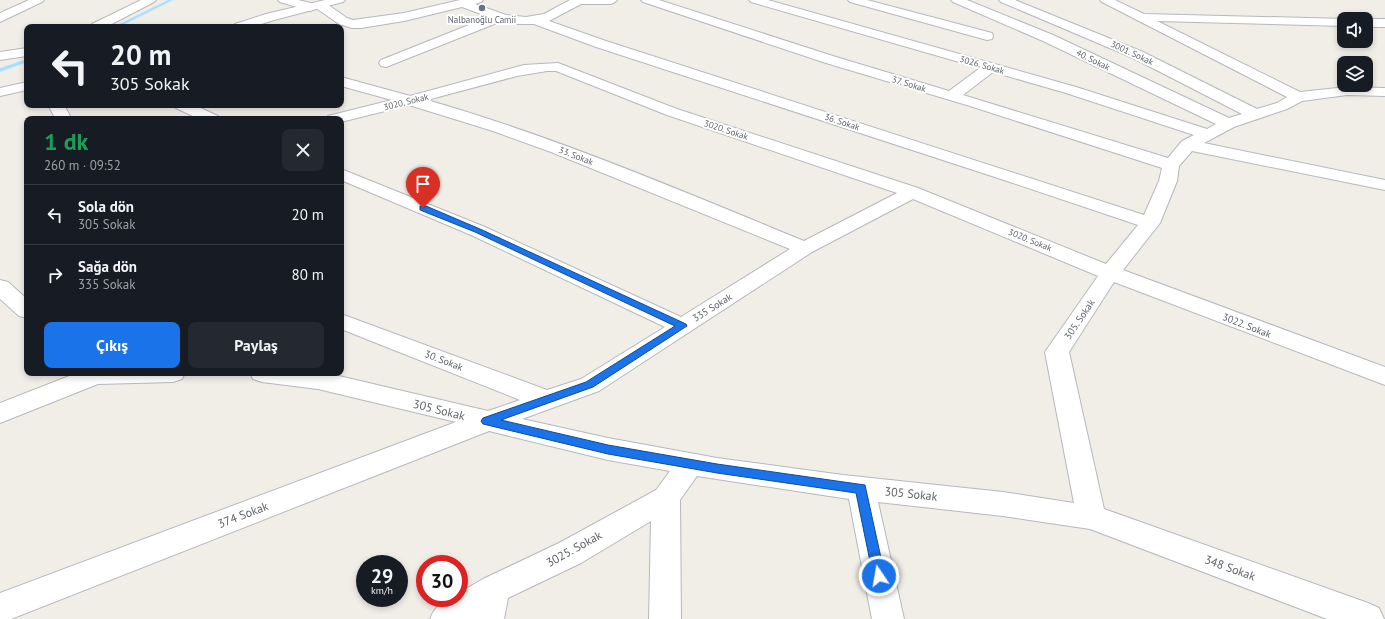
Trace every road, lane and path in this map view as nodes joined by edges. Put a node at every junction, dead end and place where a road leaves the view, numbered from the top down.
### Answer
1 (38, 0) edge
2 (150, 0) edge
3 (284, 0) edge
4 (339, 0) edge
5 (477, 0) edge
6 (579, 0) edge
7 (611, 0) edge
8 (648, 0) edge
9 (755, 0) edge
10 (854, 0) edge
11 (957, 0) edge
12 (1005, 0) edge
13 (1106, 0) edge
14 (462, 3) junction
15 (316, 6) junction
16 (1140, 16) junction
17 (501, 17) junction
18 (0, 18) edge
19 (535, 20) junction
20 (1337, 22) edge
21 (1373, 23) edge
22 (102, 24) edge
23 (250, 24) edge
24 (1385, 24) edge
25 (987, 36) dead end
26 (24, 52) edge
27 (0, 56) edge
28 (386, 63) dead end
29 (991, 67) junction
30 (344, 82) edge
31 (24, 87) edge
32 (0, 92) edge
33 (1385, 92) edge
34 (951, 96) junction
35 (1298, 96) junction
36 (410, 101) junction
37 (188, 108) edge
38 (1256, 115) junction
39 (205, 116) edge
40 (344, 117) edge
41 (1228, 124) junction
42 (1197, 140) junction
43 (1171, 165) junction
44 (344, 175) edge
45 (1385, 185) edge
46 (912, 192) junction
47 (1150, 223) junction
48 (805, 248) junction
49 (1110, 273) junction
50 (0, 287) edge
51 (24, 309) edge
52 (344, 322) edge
53 (682, 326) junction
54 (90, 376) edge
55 (286, 376) edge
56 (1385, 376) edge
57 (547, 400) junction
58 (0, 413) edge
59 (486, 421) junction
60 (690, 464) junction
61 (861, 489) junction
62 (666, 498) junction
63 (1091, 517) junction
64 (494, 589) junction
65 (0, 608) edge
66 (446, 619) edge
67 (488, 619) edge
68 (665, 619) edge
69 (888, 619) edge
70 (1368, 619) edge

1 - 18 street
2 - 22 street
3 - 15 street
4 - 15 street
5 - 14 street
6 - 7 street
6 - 19 street
8 - 34 street, 37. Sokak
9 - 29 street, 3026. Sokak
10 - 25 street
11 - 41 street, 40. Sokak
12 - 38 street, 3001. Sokak
13 - 16 street
14 - 15 street
14 - 17 street
15 - 23 street
16 - 20 street
16 - 35 street
17 - 19 street
17 - 28 street
19 - 47 street, 36. Sokak
21 - 24 street
26 - 27 street
29 - 34 street
29 - 42 street, 3026. Sokak
30 - 36 street, 33. Sokak
31 - 32 street
33 - 35 street
34 - 43 street, 37. Sokak
35 - 38 street
36 - 40 street, 3020. Sokak
36 - 46 street, 3020. Sokak
36 - 48 street, 33. Sokak
37 - 39 street
38 - 41 street
41 - 42 street
42 - 43 street, 305. Sokak
42 - 45 street, 3026. Sokak
43 - 47 street, 305. Sokak
44 - 53 street
46 - 48 street, 335 Sokak
46 - 49 street, 3020. Sokak
47 - 49 street, 305. Sokak
48 - 53 street, 335 Sokak
49 - 56 street, 3022. Sokak
49 - 63 street, 305. Sokak
50 - 51 street
52 - 57 street, 30. Sokak
53 - 57 street, 335 Sokak
54 - 58 street
55 - 59 street, 305 Sokak
57 - 59 street, 335 Sokak
59 - 60 street, 305 Sokak
59 - 65 street, 374 Sokak
60 - 61 street, 305 Sokak
60 - 62 street, 3025. Sokak
61 - 63 street, 305 Sokak
61 - 69 street
62 - 64 street, 3025. Sokak
62 - 68 street
63 - 70 street, 348 Sokak
64 - 66 street, 3025. Sokak
64 - 67 street

